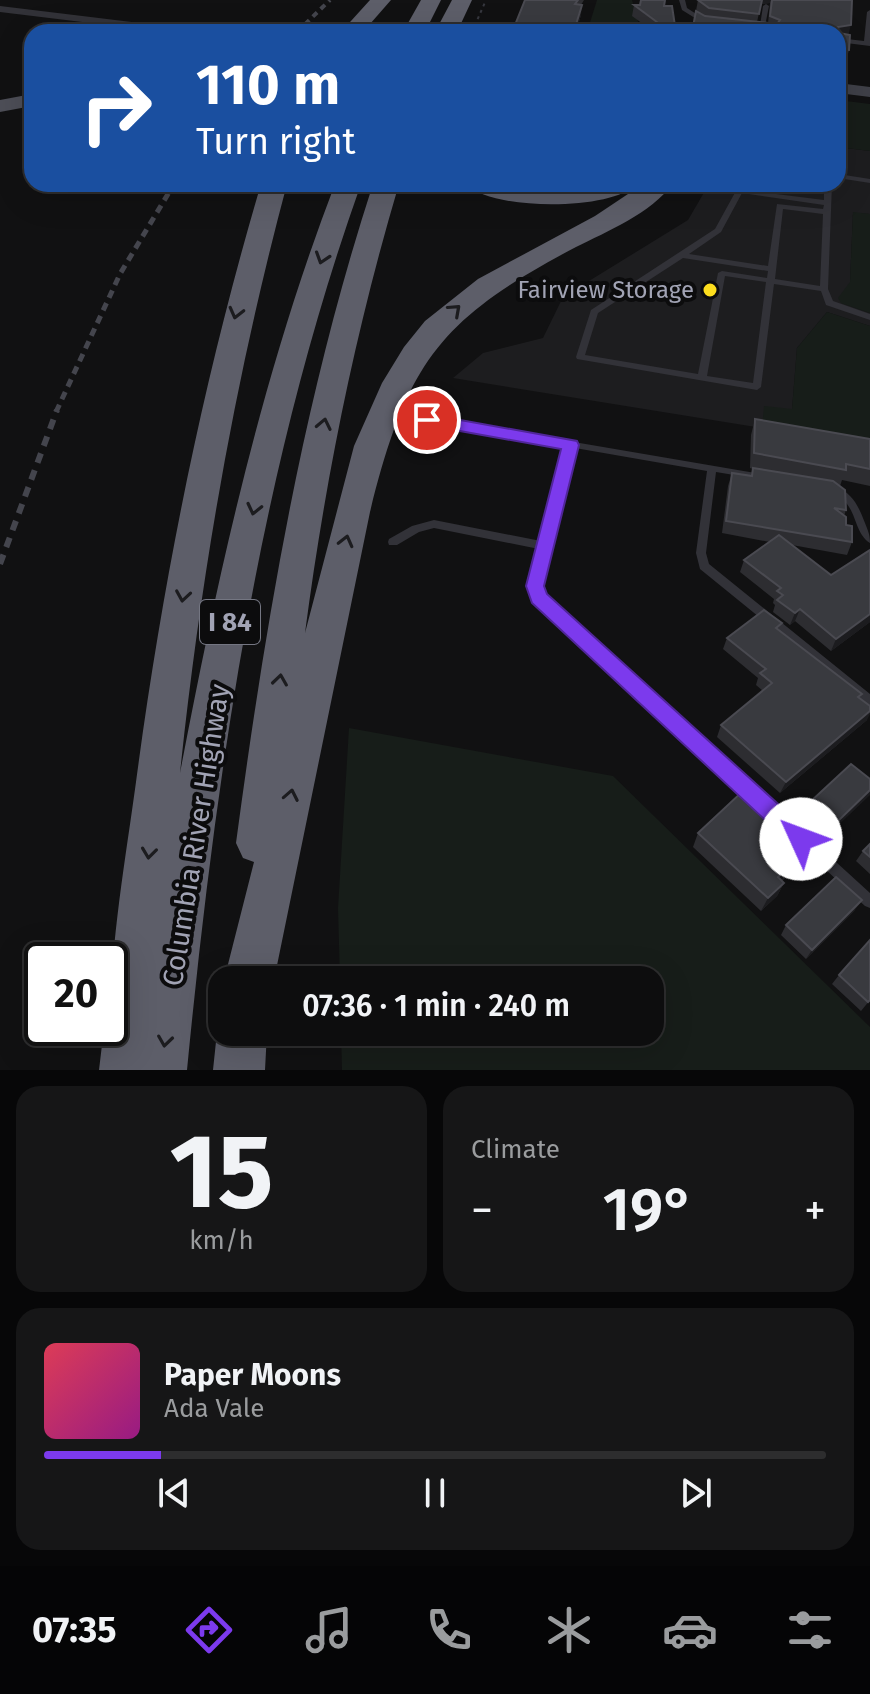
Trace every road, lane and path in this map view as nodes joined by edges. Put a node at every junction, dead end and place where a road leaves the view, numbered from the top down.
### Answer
1 (381, 0) edge
2 (431, 0) edge
3 (462, 0) edge
4 (486, 0) edge
5 (682, 0) edge
6 (54, 1) edge
7 (766, 6) dead end
8 (0, 9) edge
9 (870, 12) edge
10 (40, 14) junction
11 (131, 24) edge
12 (359, 24) edge
13 (418, 24) edge
14 (450, 24) edge
15 (459, 24) edge
16 (476, 24) edge
17 (716, 24) edge
18 (762, 24) edge
19 (846, 41) edge
20 (868, 44) edge
21 (846, 89) edge
22 (870, 92) edge
23 (24, 102) edge
24 (0, 106) edge
25 (24, 110) edge
26 (0, 115) edge
27 (846, 177) edge
28 (870, 181) edge
29 (272, 192) edge
30 (345, 192) edge
31 (384, 192) edge
32 (513, 192) edge
33 (583, 192) edge
34 (647, 192) edge
35 (739, 192) edge
36 (745, 192) edge
37 (828, 192) edge
38 (827, 208) junction
39 (682, 255) junction
40 (772, 269) junction
41 (771, 281) junction
42 (824, 289) junction
43 (870, 317) edge
44 (702, 378) junction
45 (427, 420) dead end
46 (571, 445) junction
47 (712, 468) junction
48 (776, 479) edge
49 (817, 485) edge
50 (870, 539) edge
51 (393, 542) dead end
52 (545, 546) junction
53 (870, 701) edge
54 (870, 902) edge
55 (249, 966) edge
56 (251, 966) edge
57 (241, 1046) edge
58 (125, 1070) edge
59 (161, 1070) edge
60 (239, 1070) edge

1 - 12 highway
2 - 13 highway
3 - 14 highway
3 - 15 highway
4 - 16 path
5 - 17 lane
6 - 10 street
7 - 18 lane
8 - 10 street
9 - 20 lane
10 - 11 street
19 - 20 lane
21 - 22 main road
23 - 24 main road
25 - 26 main road
27 - 28 lane
29 -> 58 highway
30 -> 59 highway, Columbia River Highway / I 84
55 -> 31 highway, I 84
32 - 33 highway
56 -> 34 highway
35 - 39 lane
36 - 38 lane
37 - 38 lane
38 - 40 lane
38 - 42 lane
39 - 40 lane
39 - 44 lane
40 - 41 lane
41 - 42 lane
41 - 44 lane
41 - 44 lane
42 - 43 lane
45 - 46 lane
46 - 47 lane
46 - 52 lane
47 - 48 lane
47 - 53 lane
49 - 50 lane
51 - 52 lane
52 - 54 lane
57 - 60 highway

